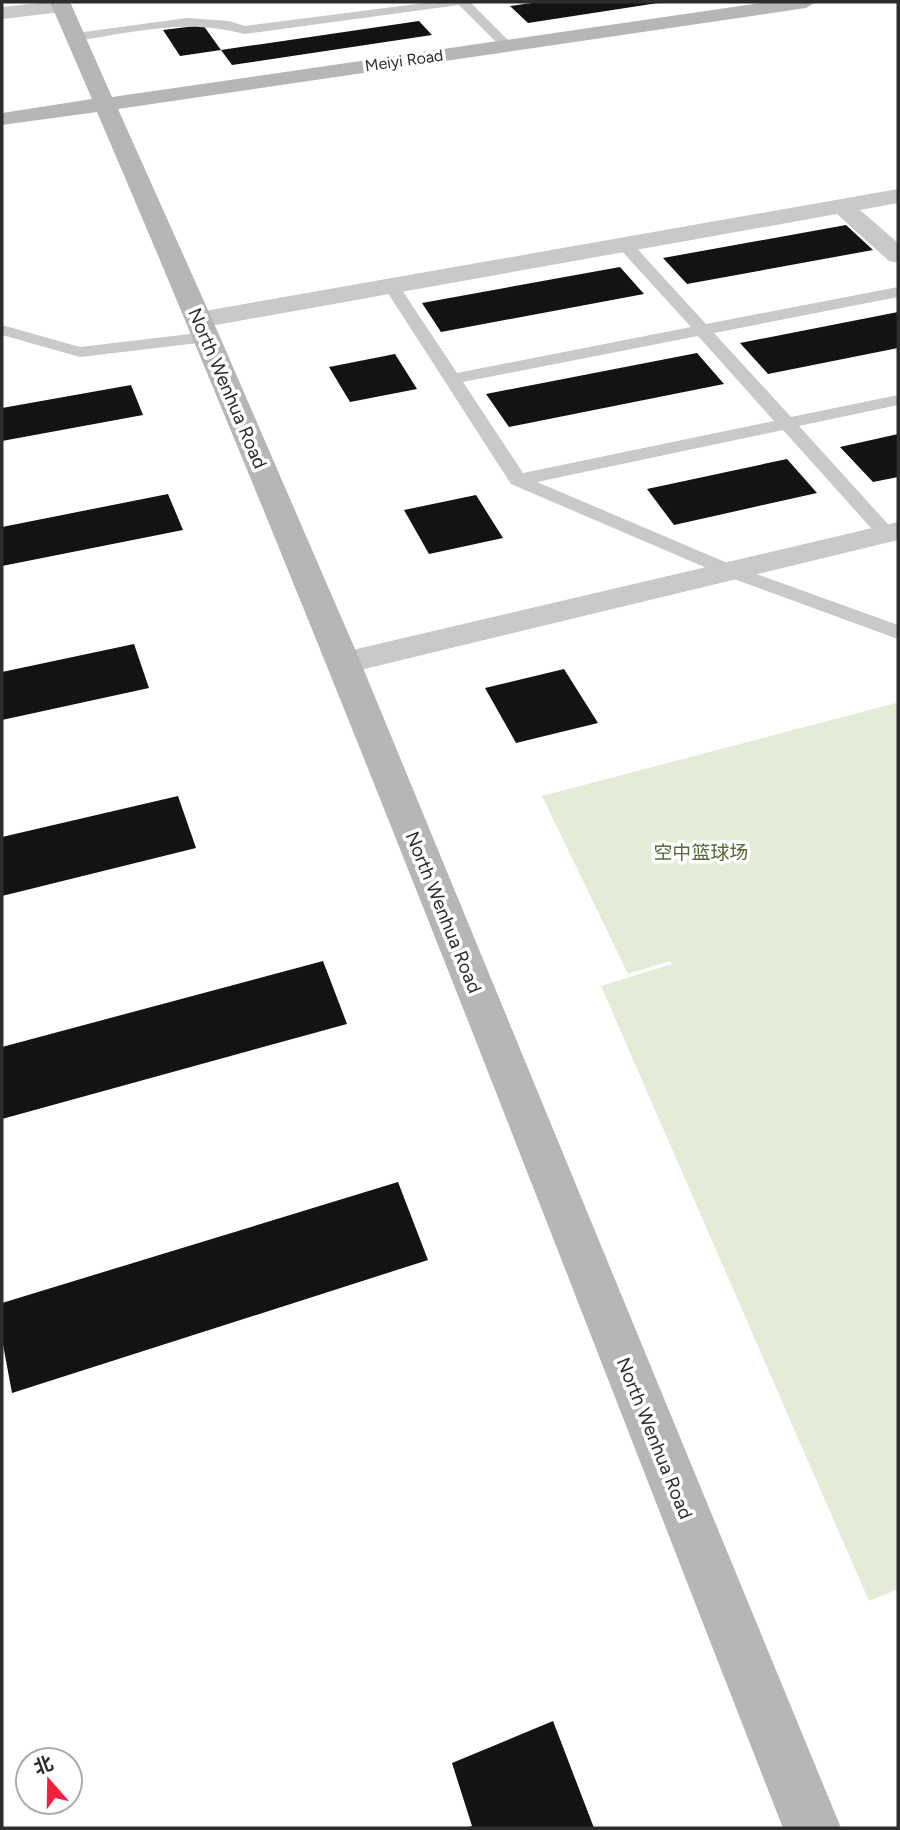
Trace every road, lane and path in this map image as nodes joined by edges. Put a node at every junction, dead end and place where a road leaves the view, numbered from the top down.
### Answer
1 (458, 2) edge
2 (464, 2) edge
3 (797, 2) edge
4 (61, 4) edge
5 (2, 13) edge
6 (76, 37) junction
7 (507, 46) junction
8 (106, 104) junction
9 (2, 120) edge
10 (898, 196) edge
11 (842, 206) junction
12 (625, 245) junction
13 (898, 256) edge
14 (392, 287) junction
15 (898, 292) edge
16 (203, 329) junction
17 (2, 330) edge
18 (702, 330) junction
19 (451, 379) junction
20 (898, 400) edge
21 (787, 424) junction
22 (518, 480) junction
23 (893, 532) edge
24 (730, 570) junction
25 (898, 632) edge
26 (344, 663) junction
27 (812, 1828) edge

1 - 6 lane
2 - 7 lane
3 - 7 street, Meiyi Road
4 - 5 street
4 - 6 street, North Wenhua Road
6 - 8 street, North Wenhua Road
7 - 8 street, Meiyi Road
8 - 9 street, Meiyi Road
8 - 16 street, North Wenhua Road
10 - 11 street
11 - 12 street
11 - 13 street
12 - 14 street
12 - 18 lane
14 - 16 street
14 - 19 lane
15 - 18 lane
16 - 17 lane
16 - 26 street, North Wenhua Road
18 - 19 lane
18 - 21 lane
19 - 22 lane
20 - 21 lane
21 - 22 lane
21 - 23 lane
22 - 24 lane
23 - 24 street
24 - 25 lane
24 - 26 street
26 - 27 street, North Wenhua Road

